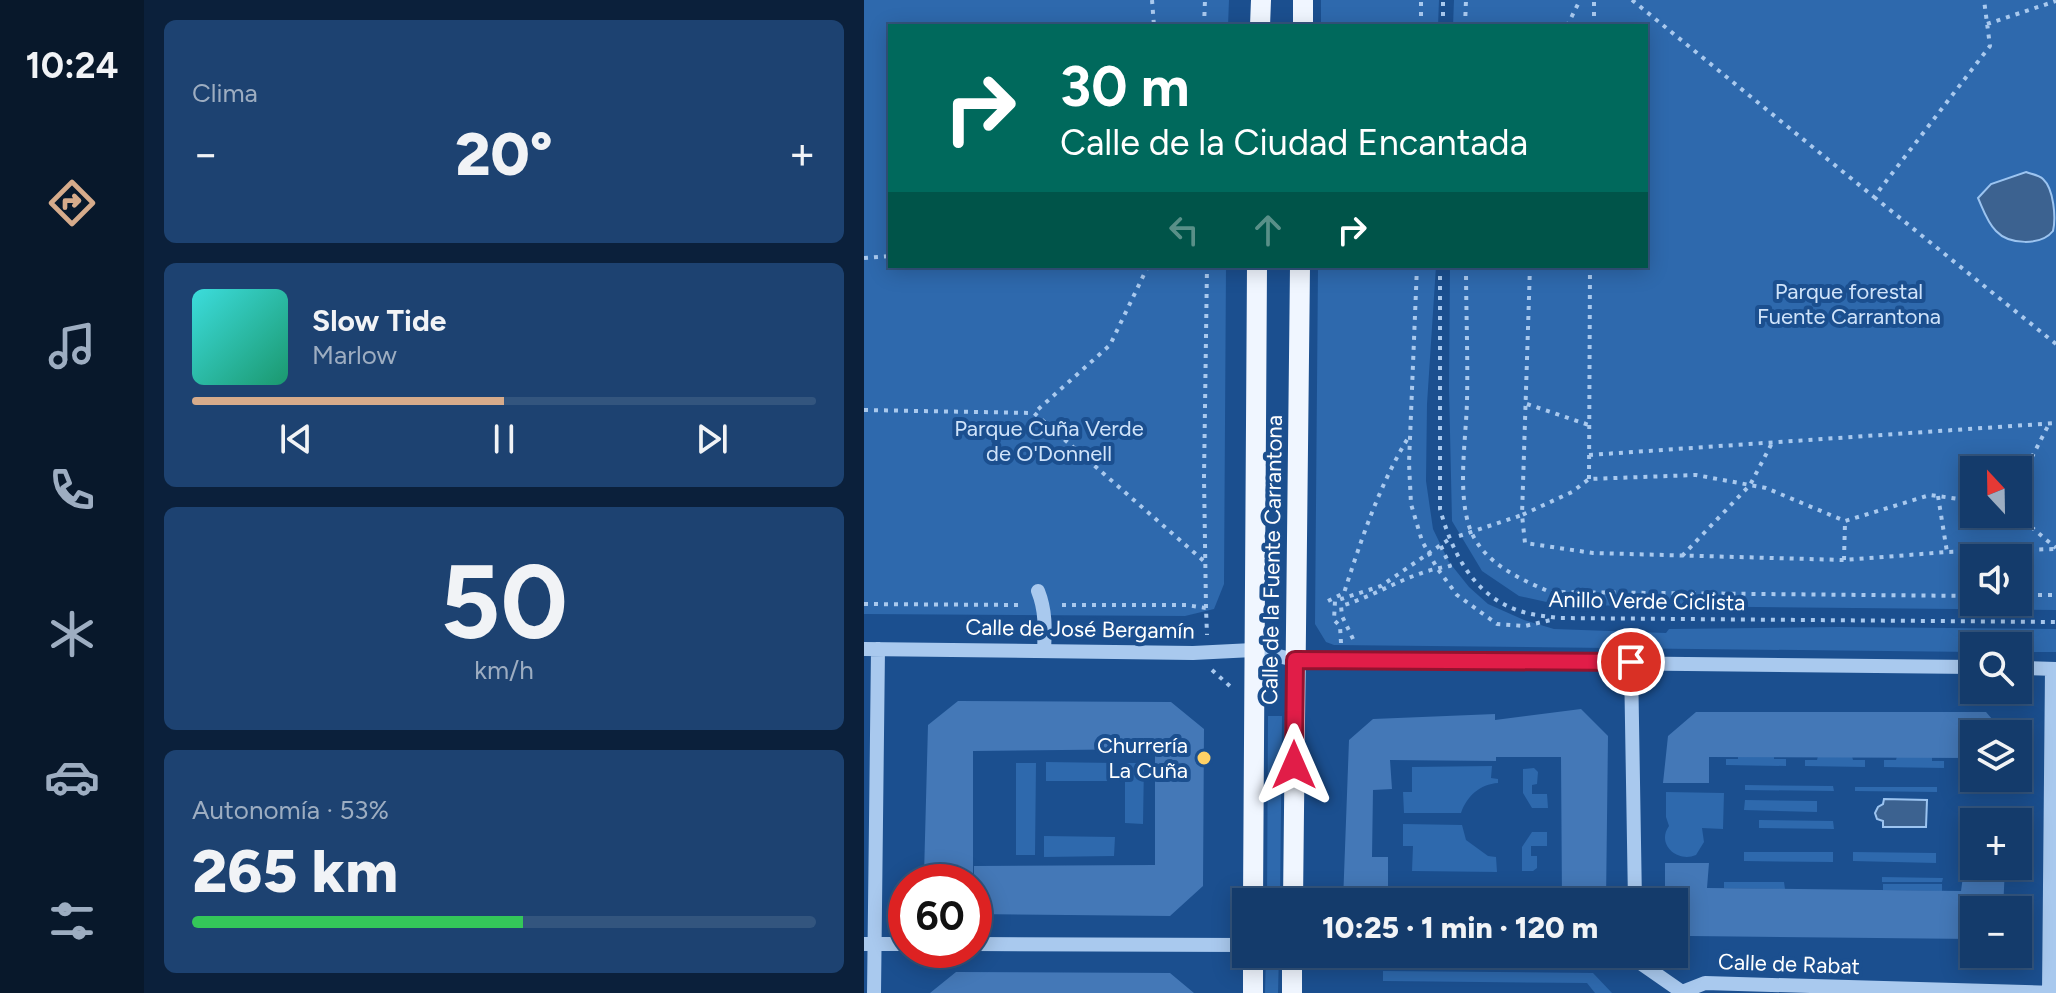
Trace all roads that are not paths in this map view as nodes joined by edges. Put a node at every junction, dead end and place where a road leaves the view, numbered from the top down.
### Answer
1 (1261, 0) edge
2 (1303, 0) edge
3 (1260, 24) edge
4 (1303, 24) edge
5 (1257, 268) edge
6 (1300, 268) edge
7 (1038, 591) dead end
8 (871, 649) edge
9 (1253, 650) junction
10 (1044, 651) junction
11 (1295, 660) junction
12 (1631, 662) junction
13 (1960, 667) edge
14 (2032, 668) edge
15 (2054, 669) edge
16 (1253, 888) edge
17 (1293, 888) edge
18 (1635, 888) edge
19 (869, 944) edge
20 (992, 944) edge
21 (1232, 945) edge
22 (1253, 968) edge
23 (1292, 968) edge
24 (1650, 968) edge
25 (874, 993) edge
26 (1253, 993) edge
27 (1292, 993) edge
28 (1682, 993) edge
29 (2049, 993) edge
30 (2056, 993) edge

1 - 3 main road
2 - 4 main road
5 - 9 main road, Calle de la Fuente Carrantona
6 - 11 main road, Calle de la Fuente Carrantona
7 - 10 street
8 - 10 street, Calle de José Bergamín
8 - 19 street
9 - 10 street, Calle de José Bergamín
9 - 11 street, Calle de José Bergamín
9 - 16 main road, Calle de la Fuente Carrantona
11 - 12 street, Calle de José Bergamín
11 - 17 main road, Calle de la Fuente Carrantona
12 - 13 street, Calle de José Bergamín
12 - 18 street
14 - 15 street
15 - 29 street
19 - 25 street
20 - 21 street
22 - 26 main road
23 - 27 main road
24 - 28 street, Calle de Rabat
28 - 29 street, Calle de Rabat
29 - 30 street, Calle de Rabat

